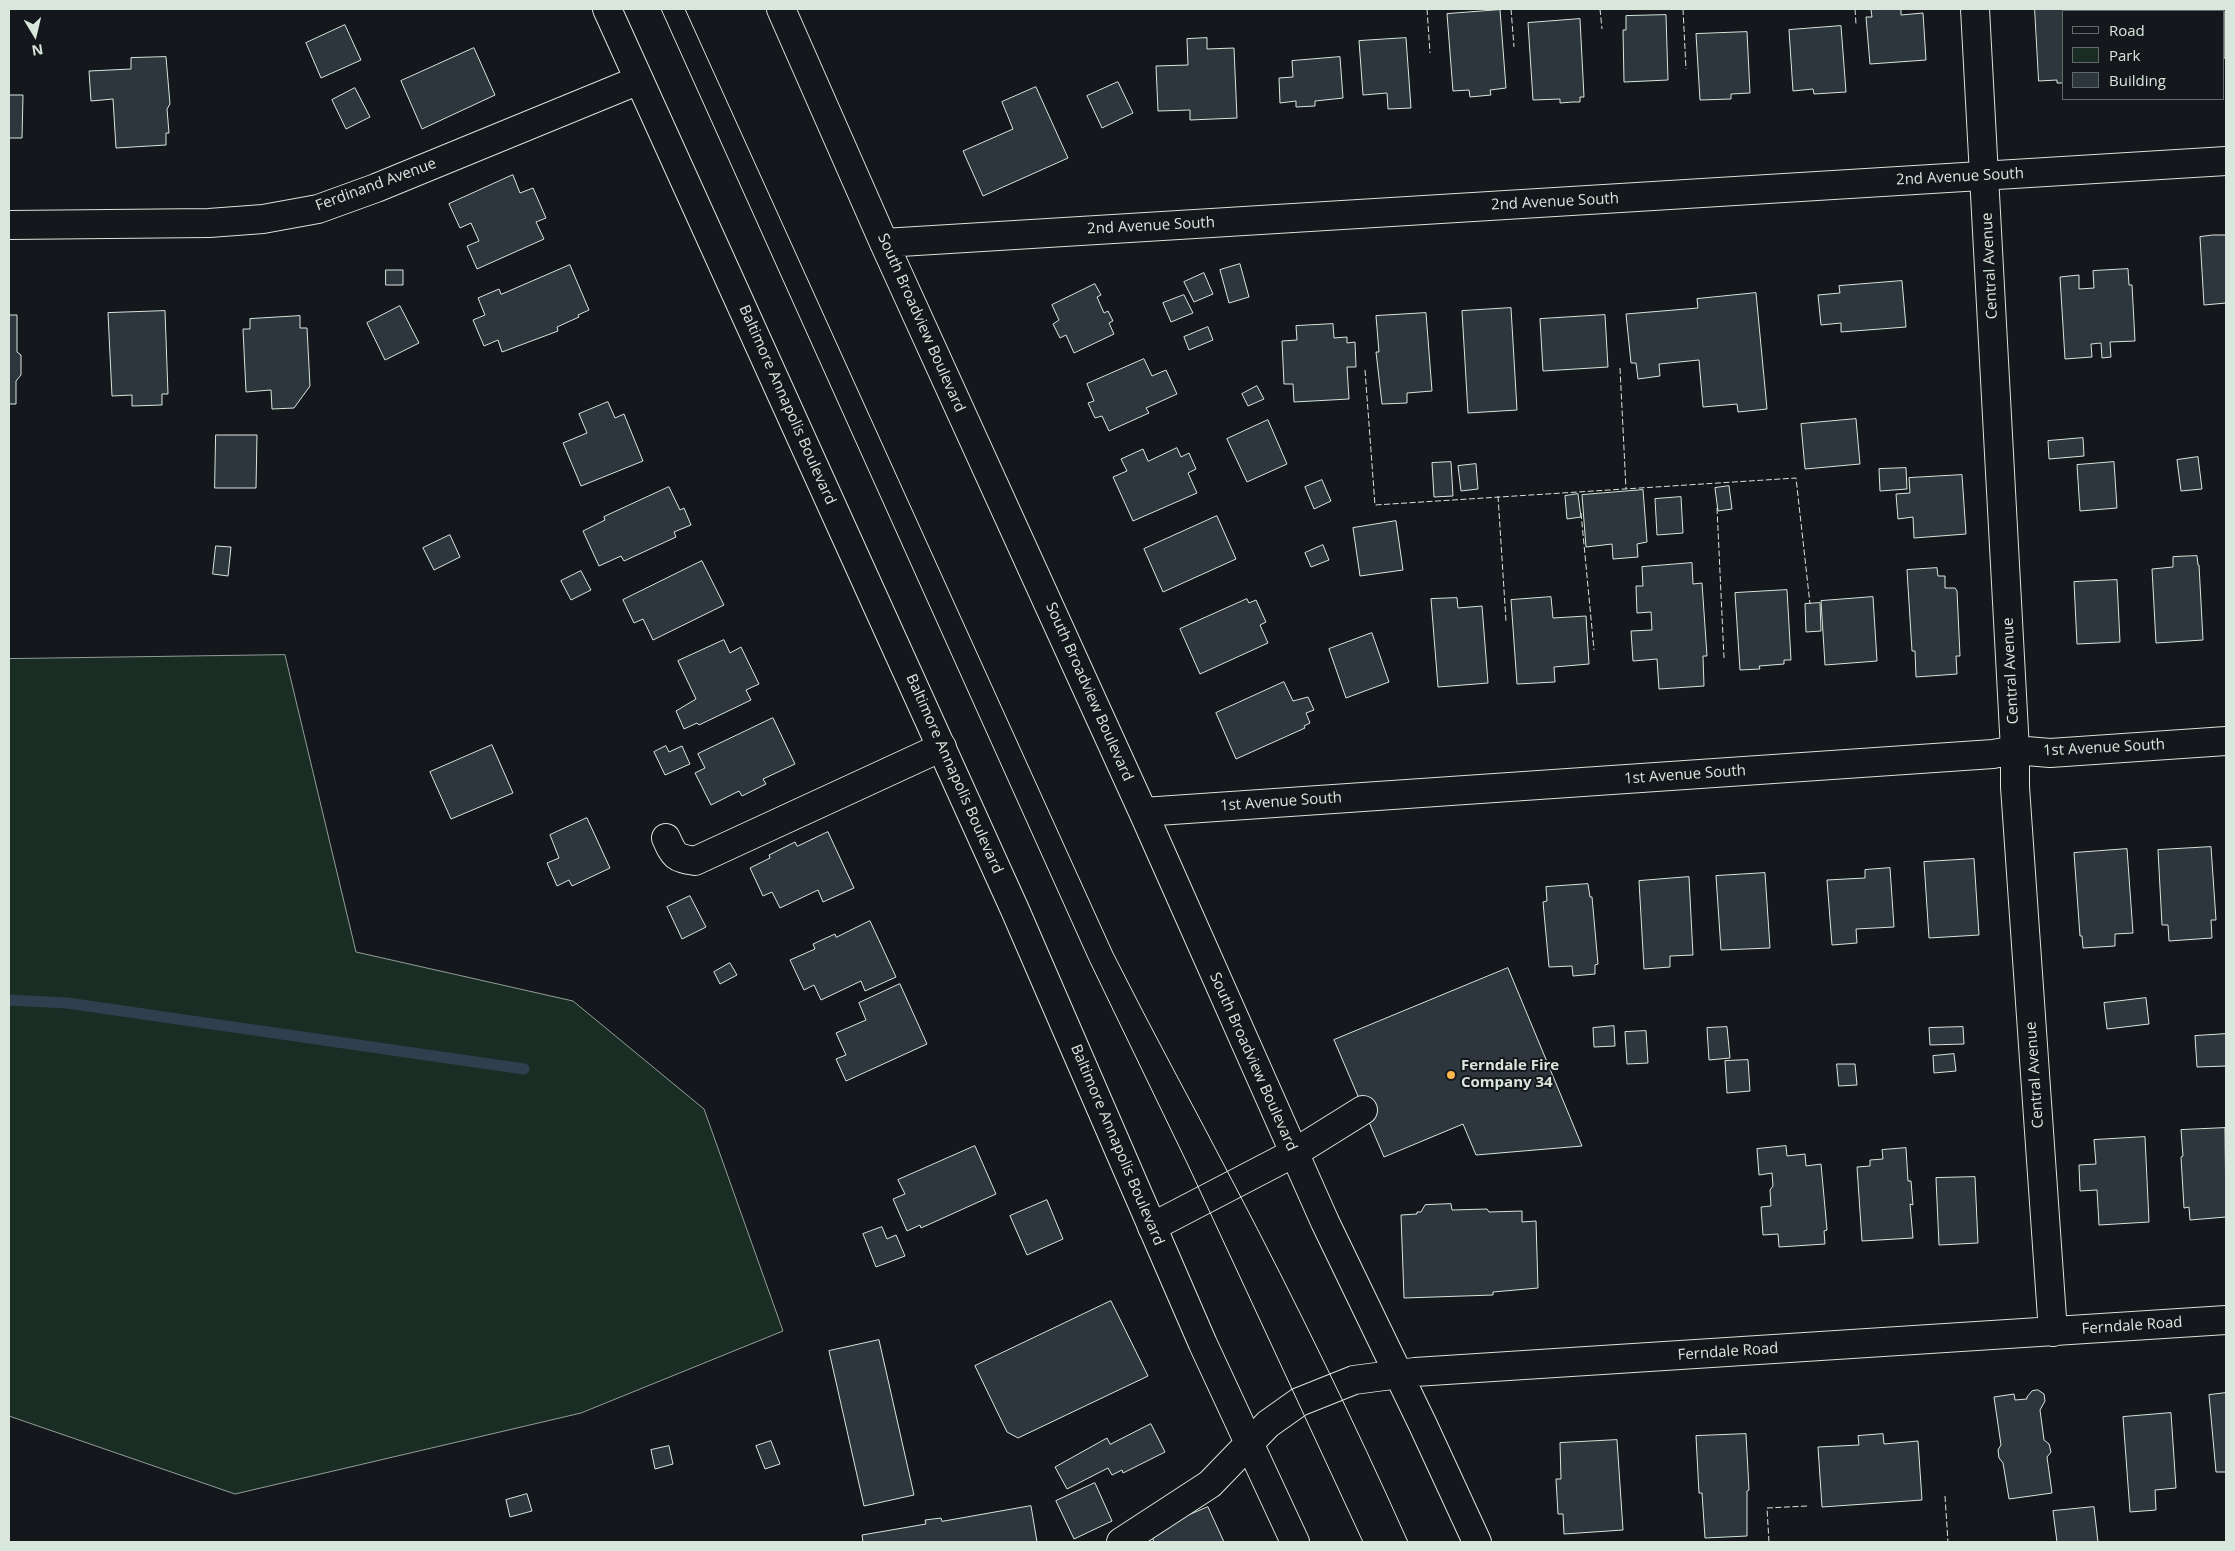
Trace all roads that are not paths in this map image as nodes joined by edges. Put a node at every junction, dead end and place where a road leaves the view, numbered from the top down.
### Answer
1 (606, 9) edge
2 (781, 9) edge
3 (1975, 9) edge
4 (639, 80) junction
5 (2226, 161) edge
6 (1985, 176) junction
7 (9, 226) edge
8 (884, 243) junction
9 (2226, 741) edge
10 (942, 747) junction
11 (2015, 750) junction
12 (1143, 812) junction
13 (666, 838) dead end
14 (1363, 1110) dead end
15 (1294, 1153) junction
16 (1152, 1227) junction
17 (2226, 1320) edge
18 (2053, 1332) junction
19 (1398, 1374) junction
20 (1249, 1442) junction
21 (1121, 1542) edge
22 (1295, 1542) edge
23 (1478, 1542) edge

1 - 4 street, Baltimore Annapolis Boulevard
2 - 8 street, South Broadview Boulevard
3 - 6 street, Central Avenue
4 - 7 street, Ferdinand Avenue
4 - 10 street, Baltimore Annapolis Boulevard
5 - 6 street, 2nd Avenue South
6 - 8 street, 2nd Avenue South
6 - 11 street, Central Avenue
8 - 12 street, South Broadview Boulevard
9 - 11 street, 1st Avenue South
10 - 13 street
10 - 16 street, Baltimore Annapolis Boulevard
11 - 12 street, 1st Avenue South
11 - 18 street, Central Avenue
12 - 15 street, South Broadview Boulevard
14 - 15 street
15 - 16 street
15 - 19 street, South Broadview Boulevard
16 - 20 street, Baltimore Annapolis Boulevard
17 - 18 street, Ferndale Road
18 - 19 street, Ferndale Road
19 - 20 street, Ferndale Road
19 - 23 street, South Broadview Boulevard
20 - 21 street, Ferndale Road
20 - 22 street, Baltimore Annapolis Boulevard

